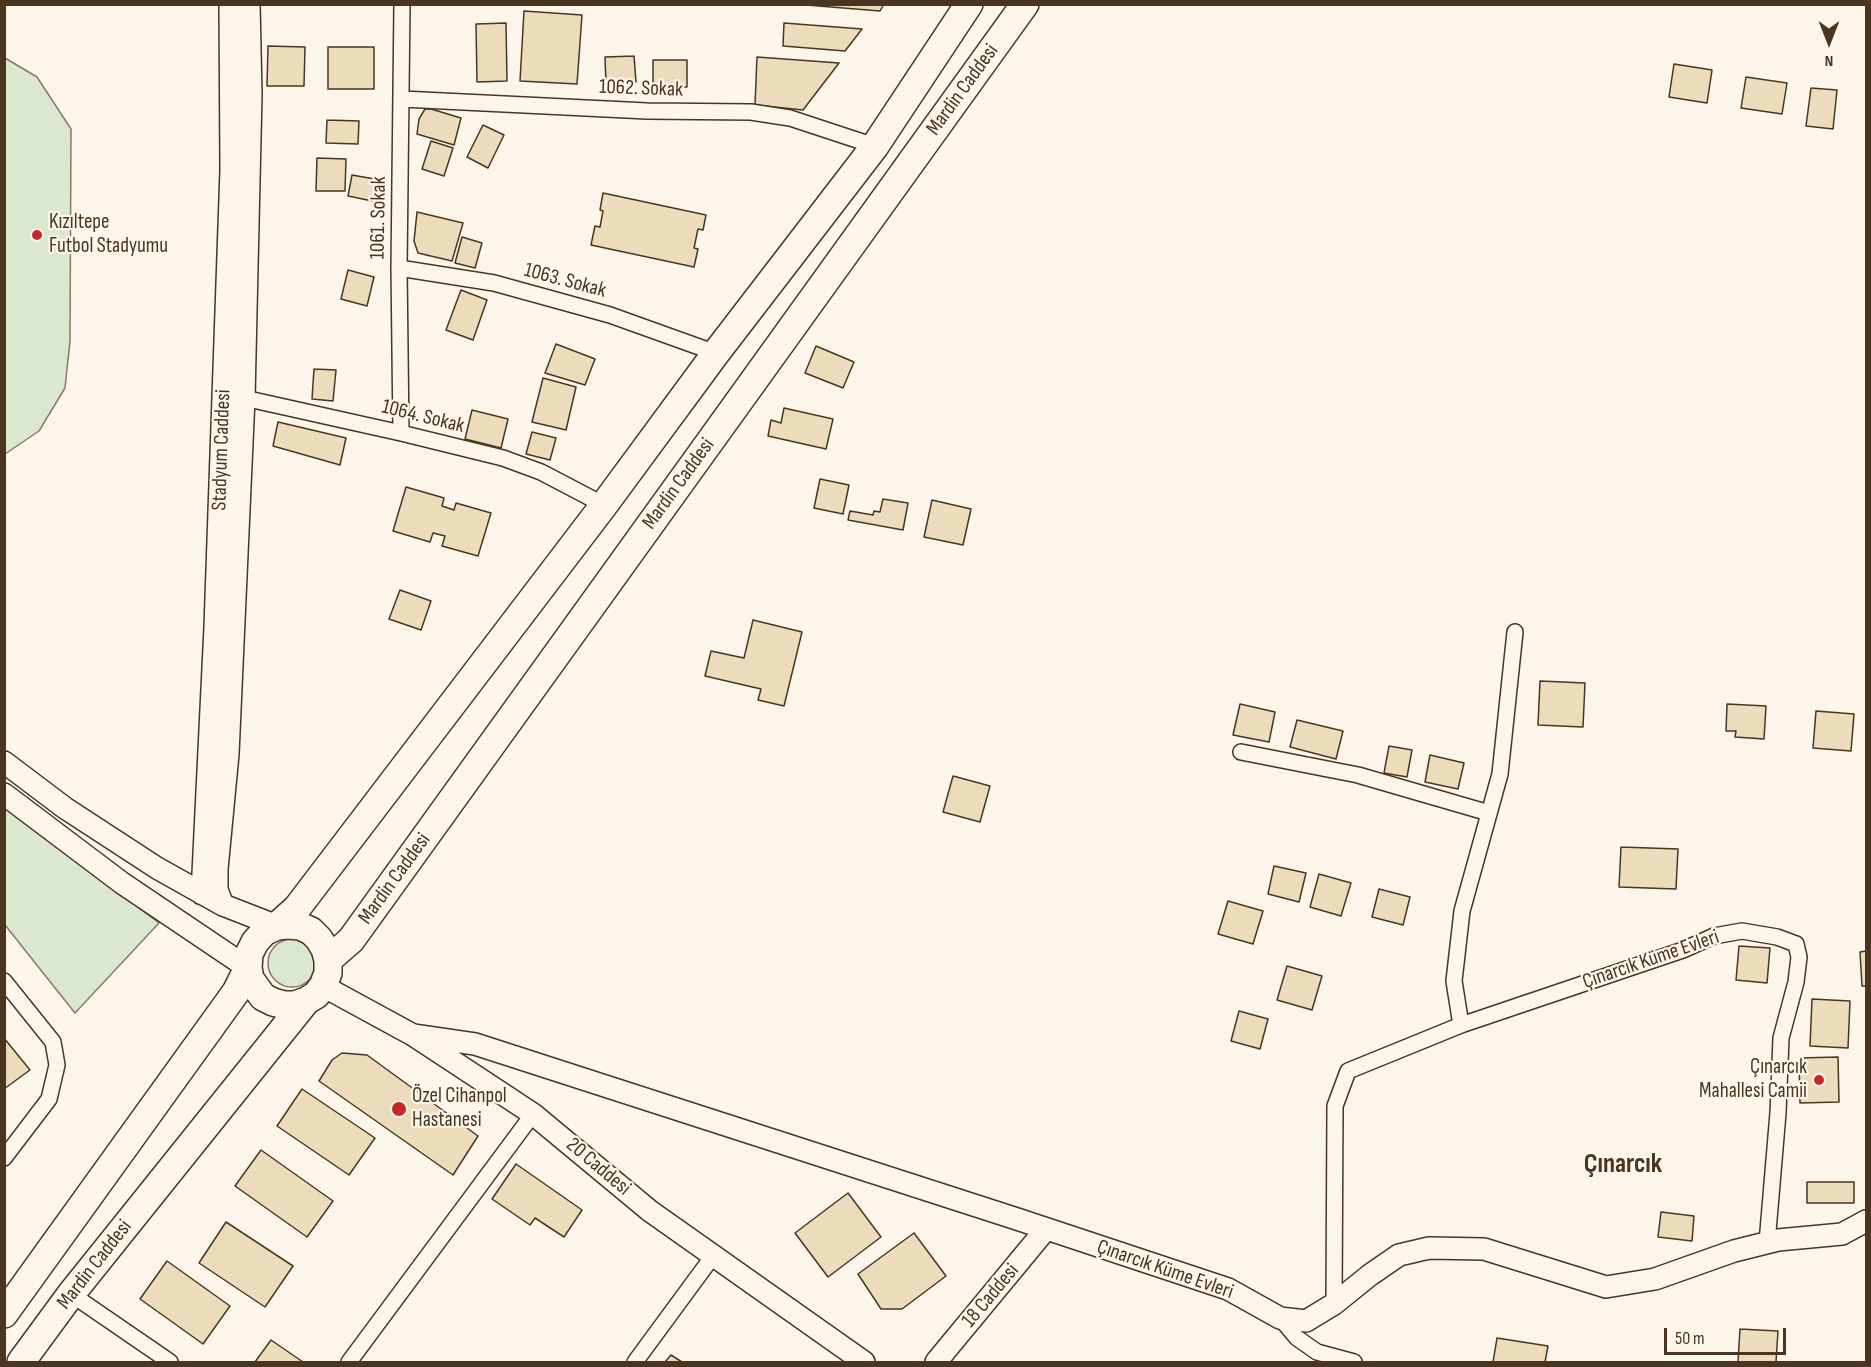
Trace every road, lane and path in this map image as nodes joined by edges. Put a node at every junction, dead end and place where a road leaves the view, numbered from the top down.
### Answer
1 (230, 4) edge
2 (249, 4) edge
3 (402, 4) edge
4 (969, 4) edge
5 (1025, 4) edge
6 (402, 99) junction
7 (875, 146) junction
8 (399, 268) junction
9 (716, 352) junction
10 (234, 397) junction
11 (401, 432) junction
12 (604, 505) junction
13 (1515, 632) dead end
14 (1241, 752) dead end
15 (4, 762) edge
16 (4, 794) edge
17 (1489, 813) junction
18 (202, 894) junction
19 (223, 905) junction
20 (277, 926) junction
21 (248, 968) junction
22 (4, 981) edge
23 (319, 982) junction
24 (1461, 1025) junction
25 (413, 1035) junction
26 (534, 1114) junction
27 (4, 1158) edge
28 (1866, 1221) edge
29 (1046, 1229) junction
30 (1767, 1243) junction
31 (713, 1256) junction
32 (71, 1294) junction
33 (1334, 1304) junction
34 (4, 1314) edge
35 (1281, 1318) junction
36 (21, 1362) edge
37 (170, 1362) edge
38 (349, 1362) edge
39 (635, 1362) edge
40 (864, 1362) edge
41 (936, 1362) edge
42 (1354, 1362) edge

1 - 10 street, Stadyum Caddesi
2 - 10 street
3 - 6 street, 1061. Sokak
4 - 7 highway, Mardin Caddesi
5 - 23 highway, Mardin Caddesi
6 - 7 street, 1062. Sokak
6 - 8 street, 1061. Sokak
7 - 9 highway, Mardin Caddesi
8 - 9 street, 1063. Sokak
8 - 11 street, 1061. Sokak
9 - 12 highway, Mardin Caddesi
10 - 11 street, 1064. Sokak
10 - 18 street, Stadyum Caddesi
10 - 19 street
11 - 12 street, 1064. Sokak
12 - 20 highway, Mardin Caddesi
13 - 17 street
14 - 17 street
15 - 18 street
16 - 21 street
17 - 24 street
18 - 19 street
19 - 20 street
20 - 21 highway, Mardin Caddesi
20 - 23 highway
21 - 23 highway
21 - 34 highway, Mardin Caddesi
22 - 27 street
23 - 25 street, 20 Caddesi
23 - 32 highway, Mardin Caddesi
24 - 30 street, Çınarcık Küme Evleri
24 - 33 street, Çınarcık Küme Evleri
25 - 26 street, 20 Caddesi
25 - 29 street, Çınarcık Küme Evleri
26 - 31 street, 20 Caddesi
26 - 38 street
28 - 30 street, Çınarcık Küme Evleri
29 - 35 street, Çınarcık Küme Evleri
29 - 41 street, 18 Caddesi
30 - 33 street, Çınarcık Küme Evleri
31 - 39 street
31 - 40 street, 20 Caddesi
32 - 36 highway, Mardin Caddesi
32 - 37 street
33 - 35 street, Çınarcık Küme Evleri
35 - 42 street, Çınarcık Küme Evleri

